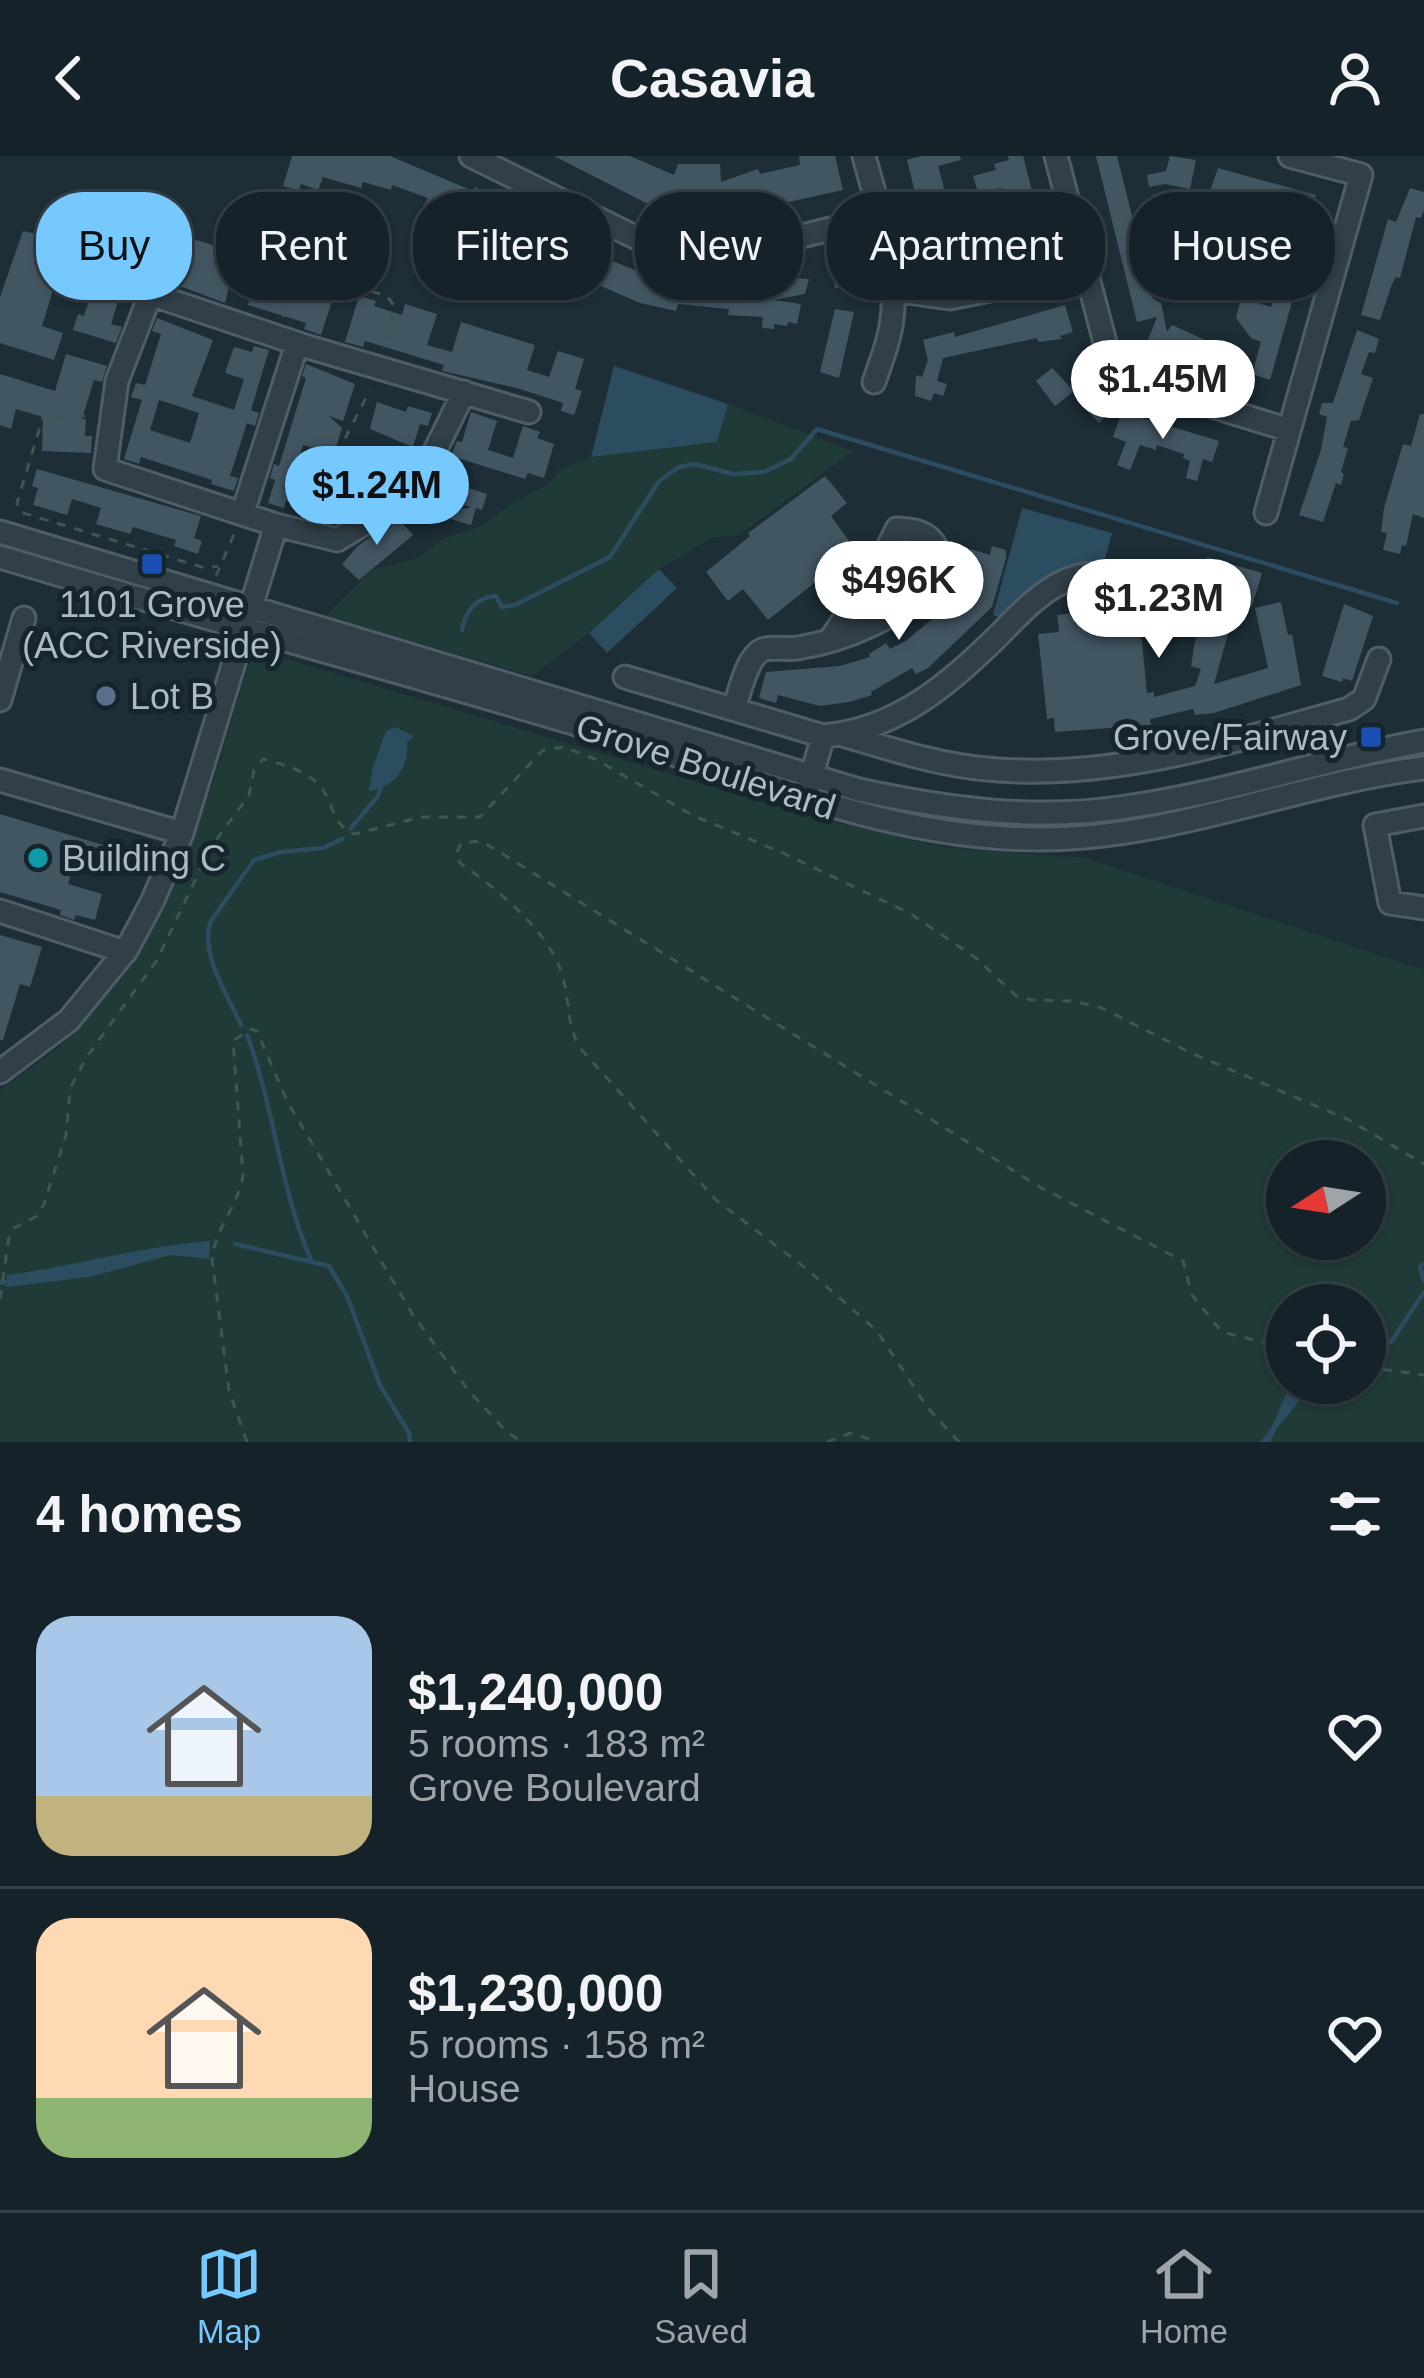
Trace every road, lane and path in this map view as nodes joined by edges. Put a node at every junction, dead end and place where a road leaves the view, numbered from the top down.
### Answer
1 (470, 156) edge
2 (864, 156) edge
3 (1056, 156) edge
4 (1290, 156) edge
5 (873, 192) edge
6 (1065, 192) edge
7 (827, 229) edge
8 (892, 300) edge
9 (1093, 300) edge
10 (282, 319) dead end
11 (297, 344) junction
12 (381, 355) dead end
13 (874, 382) dead end
14 (370, 390) dead end
15 (464, 392) junction
16 (529, 412) dead end
17 (85, 416) dead end
18 (1289, 430) junction
19 (1266, 513) dead end
20 (340, 521) dead end
21 (240, 522) junction
22 (276, 525) junction
23 (0, 532) edge
24 (0, 557) edge
25 (218, 566) junction
26 (214, 584) dead end
27 (1164, 593) dead end
28 (253, 609) junction
29 (24, 618) dead end
30 (245, 631) junction
31 (832, 637) junction
32 (1379, 659) dead end
33 (626, 677) dead end
34 (0, 700) edge
35 (734, 708) junction
36 (833, 736) junction
37 (1424, 741) edge
38 (1424, 768) edge
39 (0, 780) edge
40 (808, 786) junction
41 (1424, 816) edge
42 (182, 833) junction
43 (1424, 908) edge
44 (0, 911) edge
45 (125, 952) junction
46 (0, 1072) edge
47 (1424, 1164) edge
48 (2, 1291) edge
49 (0, 1299) edge
50 (1266, 1344) edge
51 (1386, 1370) edge
52 (1424, 1375) edge
53 (247, 1442) edge
54 (522, 1442) edge
55 (827, 1442) edge
56 (878, 1442) edge
57 (959, 1442) edge

1 - 7 street
2 - 5 street
3 - 6 street
4 - 18 street
8 - 13 street
9 - 18 street
10 - 12 path
11 - 15 street
11 - 21 street
11 - 21 street
14 - 20 path
15 - 16 street
15 - 22 street
17 - 25 path
18 - 19 street
21 - 22 street
21 - 25 path
22 - 28 street
23 - 28 street, Grove Boulevard
24 - 30 street, Grove Boulevard
25 - 26 path
27 - 36 street
28 - 30 street
28 - 40 street, Grove Boulevard
29 - 34 street
30 - 40 street, Grove Boulevard
30 - 42 street
31 - 31 street
31 - 35 street
32 - 36 street
33 - 35 street
35 - 36 street
36 - 40 street
37 - 40 street, Grove Boulevard
38 - 40 street, Grove Boulevard
39 - 42 street
41 - 43 street
42 - 45 street
44 - 45 street
45 - 46 street
47 - 48 path
48 - 49 path
50 - 57 path
51 - 52 path
53 - 54 path
55 - 56 path

